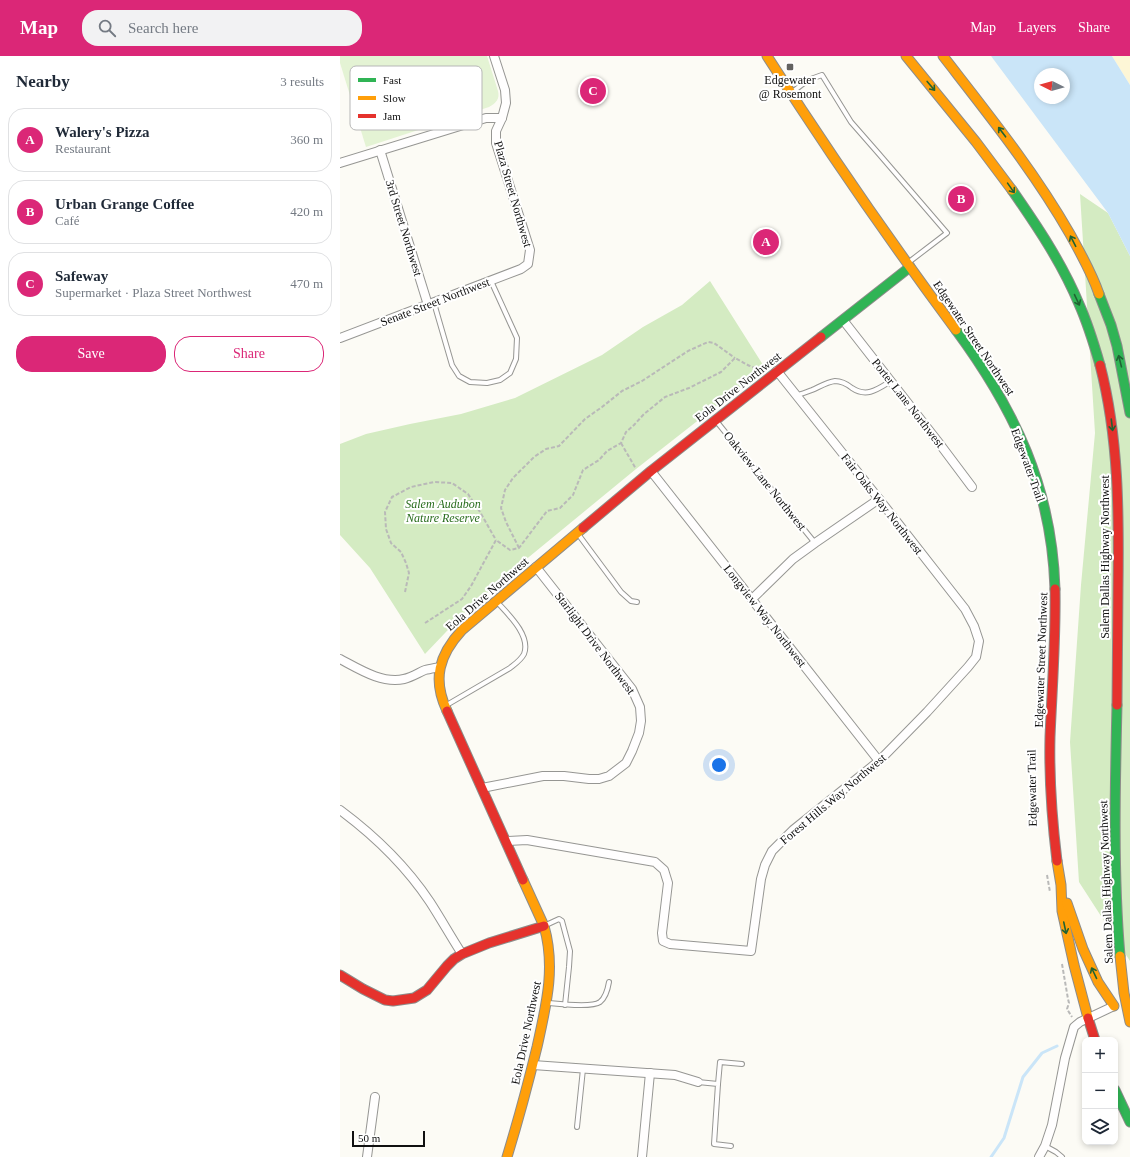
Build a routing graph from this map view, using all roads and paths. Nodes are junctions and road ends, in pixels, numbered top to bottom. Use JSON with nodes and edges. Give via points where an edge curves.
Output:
{"nodes":[{"id":1,"x":494,"y":56,"type":"edge"},
{"id":2,"x":767,"y":56,"type":"edge"},
{"id":3,"x":906,"y":56,"type":"edge"},
{"id":4,"x":943,"y":56,"type":"edge"},
{"id":5,"x":791,"y":93,"type":"junction"},
{"id":6,"x":502,"y":118,"type":"junction"},
{"id":7,"x":482,"y":119,"type":"edge"},
{"id":8,"x":446,"y":130,"type":"edge"},
{"id":9,"x":380,"y":150,"type":"junction"},
{"id":10,"x":340,"y":163,"type":"edge"},
{"id":11,"x":528,"y":264,"type":"joint"},
{"id":12,"x":908,"y":265,"type":"junction"},
{"id":13,"x":491,"y":281,"type":"junction"},
{"id":14,"x":431,"y":304,"type":"junction"},
{"id":15,"x":843,"y":320,"type":"junction"},
{"id":16,"x":340,"y":338,"type":"edge"},
{"id":17,"x":735,"y":358,"type":"junction"},
{"id":18,"x":765,"y":368,"type":"dead end"},
{"id":19,"x":777,"y":371,"type":"junction"},
{"id":20,"x":891,"y":381,"type":"junction"},
{"id":21,"x":797,"y":396,"type":"junction"},
{"id":22,"x":1130,"y":413,"type":"edge"},
{"id":23,"x":715,"y":420,"type":"junction"},
{"id":24,"x":621,"y":443,"type":"junction"},
{"id":25,"x":636,"y":469,"type":"dead end"},
{"id":26,"x":651,"y":471,"type":"junction"},
{"id":27,"x":972,"y":487,"type":"dead end"},
{"id":28,"x":879,"y":499,"type":"junction"},
{"id":29,"x":577,"y":533,"type":"junction"},
{"id":30,"x":496,"y":540,"type":"junction"},
{"id":31,"x":815,"y":543,"type":"junction"},
{"id":32,"x":519,"y":548,"type":"junction"},
{"id":33,"x":536,"y":567,"type":"junction"},
{"id":34,"x":405,"y":592,"type":"dead end"},
{"id":35,"x":752,"y":599,"type":"junction"},
{"id":36,"x":496,"y":601,"type":"junction"},
{"id":37,"x":637,"y":602,"type":"dead end"},
{"id":38,"x":425,"y":623,"type":"dead end"},
{"id":39,"x":979,"y":641,"type":"joint"},
{"id":40,"x":340,"y":659,"type":"edge"},
{"id":41,"x":440,"y":667,"type":"junction"},
{"id":42,"x":445,"y":706,"type":"junction"},
{"id":43,"x":879,"y":761,"type":"junction"},
{"id":44,"x":482,"y":788,"type":"junction"},
{"id":45,"x":340,"y":810,"type":"edge"},
{"id":46,"x":506,"y":842,"type":"junction"},
{"id":47,"x":1047,"y":868,"type":"dead end"},
{"id":48,"x":1061,"y":889,"type":"junction"},
{"id":49,"x":1050,"y":897,"type":"dead end"},
{"id":50,"x":544,"y":926,"type":"junction"},
{"id":51,"x":462,"y":954,"type":"junction"},
{"id":52,"x":1061,"y":960,"type":"dead end"},
{"id":53,"x":340,"y":975,"type":"edge"},
{"id":54,"x":609,"y":982,"type":"dead end"},
{"id":55,"x":546,"y":1002,"type":"junction"},
{"id":56,"x":565,"y":1005,"type":"junction"},
{"id":57,"x":1114,"y":1006,"type":"junction"},
{"id":58,"x":1067,"y":1009,"type":"dead end"},
{"id":59,"x":1088,"y":1018,"type":"junction"},
{"id":60,"x":1130,"y":1022,"type":"edge"},
{"id":61,"x":1130,"y":1026,"type":"edge"},
{"id":62,"x":1094,"y":1037,"type":"edge"},
{"id":63,"x":742,"y":1064,"type":"dead end"},
{"id":64,"x":533,"y":1065,"type":"junction"},
{"id":65,"x":583,"y":1068,"type":"junction"},
{"id":66,"x":650,"y":1073,"type":"junction"},
{"id":67,"x":698,"y":1082,"type":"joint"},
{"id":68,"x":718,"y":1084,"type":"junction"},
{"id":69,"x":1118,"y":1096,"type":"edge"},
{"id":70,"x":375,"y":1097,"type":"dead end"},
{"id":71,"x":1130,"y":1122,"type":"edge"},
{"id":72,"x":577,"y":1128,"type":"dead end"},
{"id":73,"x":731,"y":1146,"type":"dead end"},
{"id":74,"x":1045,"y":1146,"type":"junction"},
{"id":75,"x":366,"y":1157,"type":"edge"},
{"id":76,"x":507,"y":1157,"type":"edge"},
{"id":77,"x":642,"y":1157,"type":"edge"},
{"id":78,"x":1039,"y":1157,"type":"edge"},
{"id":79,"x":1062,"y":1157,"type":"edge"}],
"edges":[{"from":1,"to":6,"type":"street","name":"Plaza Street Northwest","via":[[505,90],[506,103]]},
{"from":2,"to":5,"type":"main road","name":"Edgewater Street Northwest"},
{"from":3,"to":60,"type":"main road","name":"Salem Dallas Highway Northwest","one_way":true,"via":[[989,158],[1030,215],[1080,304],[1102,371],[1110,410],[1118,499],[1120,552],[1115,801],[1116,885],[1122,979]]},
{"from":22,"to":4,"type":"main road","one_way":true,"via":[[1111,325],[1070,235],[1012,146]]},
{"from":5,"to":12,"type":"main road","name":"Edgewater Street Northwest","via":[[857,194]]},
{"from":5,"to":12,"type":"lane","via":[[808,80],[822,75],[850,122],[947,233]]},
{"from":6,"to":7,"type":"street"},
{"from":6,"to":11,"type":"street","name":"Plaza Street Northwest","via":[[496,131],[496,143],[530,250]]},
{"from":8,"to":9,"type":"street"},
{"from":9,"to":10,"type":"street"},
{"from":9,"to":14,"type":"street","name":"3rd Street Northwest"},
{"from":11,"to":13,"type":"street","name":"Senate Street Northwest"},
{"from":12,"to":15,"type":"main road","name":"Eola Drive Northwest"},
{"from":12,"to":48,"type":"main road","name":"Edgewater Street Northwest","via":[[991,381],[1006,407],[1033,468],[1046,513],[1056,588],[1050,770]]},
{"from":13,"to":14,"type":"street","name":"Senate Street Northwest"},
{"from":13,"to":14,"type":"lane","via":[[518,338],[516,359],[510,373],[500,380],[487,383],[470,382],[459,376],[452,365]]},
{"from":14,"to":16,"type":"street","name":"Senate Street Northwest"},
{"from":15,"to":19,"type":"main road","name":"Eola Drive Northwest"},
{"from":15,"to":20,"type":"street","name":"Porter Lane Northwest"},
{"from":17,"to":18,"type":"path","via":[[753,368]]},
{"from":17,"to":24,"type":"path","via":[[721,372],[665,397],[626,432]]},
{"from":17,"to":32,"type":"path","via":[[714,343],[708,342],[688,351],[622,391],[585,419],[559,446],[546,449],[534,457],[513,478],[506,490],[501,508]]},
{"from":19,"to":21,"type":"street","name":"Fair Oaks Way Northwest"},
{"from":19,"to":23,"type":"main road","name":"Eola Drive Northwest"},
{"from":20,"to":21,"type":"lane","via":[[874,392],[864,392],[857,391],[845,382],[835,381]]},
{"from":20,"to":27,"type":"street","name":"Porter Lane Northwest"},
{"from":21,"to":28,"type":"street","name":"Fair Oaks Way Northwest"},
{"from":23,"to":26,"type":"main road","name":"Eola Drive Northwest"},
{"from":23,"to":31,"type":"lane","name":"Oakview Lane Northwest"},
{"from":24,"to":25,"type":"path"},
{"from":24,"to":32,"type":"path","via":[[583,470],[573,495],[560,508],[547,512]]},
{"from":26,"to":29,"type":"main road","name":"Eola Drive Northwest"},
{"from":26,"to":35,"type":"street","name":"Longview Way Northwest"},
{"from":28,"to":31,"type":"street"},
{"from":28,"to":39,"type":"street","name":"Fair Oaks Way Northwest","via":[[965,609]]},
{"from":29,"to":33,"type":"main road","name":"Eola Drive Northwest"},
{"from":29,"to":37,"type":"lane","via":[[621,592],[631,601]]},
{"from":30,"to":32,"type":"path","via":[[510,550]]},
{"from":30,"to":34,"type":"path","via":[[468,494],[452,483],[434,482],[411,487],[392,497],[385,512],[386,529],[391,543],[401,552],[406,563],[409,573]]},
{"from":30,"to":38,"type":"path","via":[[472,586],[462,599]]},
{"from":31,"to":35,"type":"street","via":[[793,559]]},
{"from":33,"to":36,"type":"main road","name":"Eola Drive Northwest"},
{"from":33,"to":44,"type":"street","name":"Starlight Drive Northwest","via":[[632,688],[640,707],[639,733],[626,763],[609,776],[599,779],[543,776]]},
{"from":35,"to":43,"type":"street","name":"Longview Way Northwest"},
{"from":36,"to":41,"type":"main road","name":"Eola Drive Northwest","via":[[454,637],[445,651]]},
{"from":36,"to":42,"type":"lane","via":[[524,637],[523,655],[510,668]]},
{"from":39,"to":43,"type":"street","name":"Forest Hills Way Northwest","via":[[976,657],[968,667]]},
{"from":40,"to":41,"type":"street","via":[[375,676],[388,679],[403,679]]},
{"from":41,"to":42,"type":"main road","name":"Eola Drive Northwest","via":[[440,688]]},
{"from":42,"to":44,"type":"main road","name":"Eola Drive Northwest"},
{"from":43,"to":46,"type":"street","name":"Forest Hills Way Northwest","via":[[793,830],[772,851],[761,879],[751,952],[670,944],[663,941],[668,883],[664,870],[655,862],[527,840]]},
{"from":44,"to":46,"type":"main road","name":"Eola Drive Northwest"},
{"from":45,"to":51,"type":"street","via":[[384,846],[408,872],[430,901]]},
{"from":46,"to":50,"type":"main road","name":"Eola Drive Northwest"},
{"from":47,"to":49,"type":"path"},
{"from":57,"to":48,"type":"main road","name":"Edgewater Street Northwest","one_way":true,"via":[[1098,982],[1083,949]]},
{"from":48,"to":59,"type":"main road","name":"Edgewater Street Northwest","one_way":true,"via":[[1061,907]]},
{"from":50,"to":51,"type":"main road"},
{"from":50,"to":55,"type":"main road","name":"Eola Drive Northwest","via":[[550,954]]},
{"from":50,"to":56,"type":"lane","via":[[559,919],[566,933],[570,951]]},
{"from":51,"to":53,"type":"main road","via":[[447,966],[427,990],[406,1000],[385,1000]]},
{"from":52,"to":58,"type":"path","via":[[1069,1003]]},
{"from":54,"to":56,"type":"lane","via":[[601,1001],[596,1004]]},
{"from":55,"to":56,"type":"lane"},
{"from":55,"to":64,"type":"main road","name":"Eola Drive Northwest"},
{"from":57,"to":59,"type":"street"},
{"from":57,"to":61,"type":"main road","name":"Edgewater Street Northwest"},
{"from":59,"to":62,"type":"main road","name":"Edgewater Street Northwest"},
{"from":59,"to":74,"type":"street","via":[[1077,1023],[1072,1031],[1052,1125]]},
{"from":63,"to":68,"type":"lane","via":[[720,1062]]},
{"from":64,"to":65,"type":"street"},
{"from":64,"to":76,"type":"main road","name":"Eola Drive Northwest"},
{"from":65,"to":66,"type":"street"},
{"from":65,"to":72,"type":"lane"},
{"from":66,"to":67,"type":"street","via":[[675,1075]]},
{"from":66,"to":77,"type":"street"},
{"from":67,"to":68,"type":"lane"},
{"from":68,"to":73,"type":"lane","via":[[714,1144]]},
{"from":69,"to":71,"type":"main road"},
{"from":70,"to":75,"type":"street"},
{"from":74,"to":78,"type":"street"},
{"from":74,"to":79,"type":"lane"}]}
